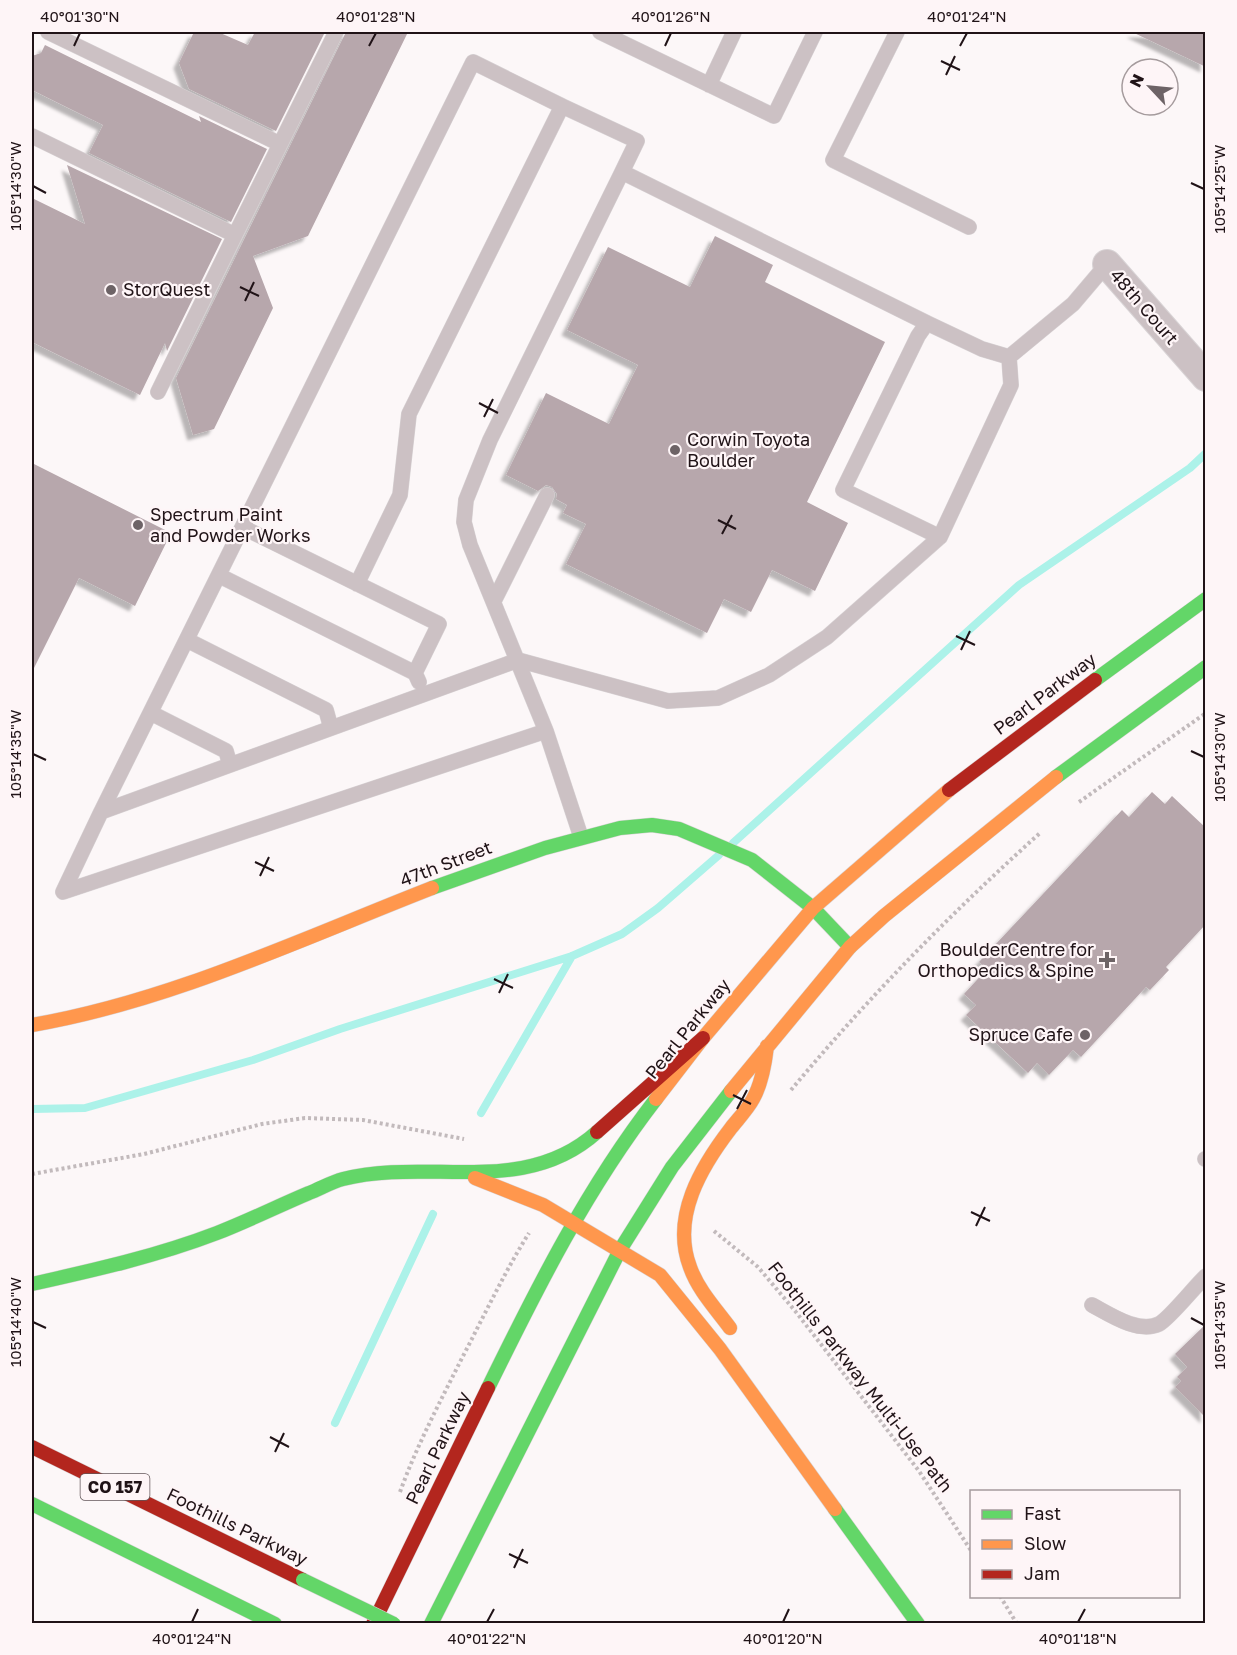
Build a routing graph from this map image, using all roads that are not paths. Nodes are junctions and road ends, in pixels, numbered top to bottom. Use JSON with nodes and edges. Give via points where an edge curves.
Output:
{"nodes":[{"id":1,"x":48,"y":32,"type":"edge"},
{"id":2,"x":336,"y":32,"type":"edge"},
{"id":3,"x":600,"y":32,"type":"edge"},
{"id":4,"x":734,"y":32,"type":"edge"},
{"id":5,"x":815,"y":32,"type":"edge"},
{"id":6,"x":897,"y":32,"type":"edge"},
{"id":7,"x":626,"y":37,"type":"edge"},
{"id":8,"x":709,"y":85,"type":"junction"},
{"id":9,"x":562,"y":106,"type":"junction"},
{"id":10,"x":32,"y":136,"type":"edge"},
{"id":11,"x":280,"y":144,"type":"junction"},
{"id":12,"x":622,"y":172,"type":"junction"},
{"id":13,"x":969,"y":227,"type":"dead end"},
{"id":14,"x":235,"y":235,"type":"junction"},
{"id":15,"x":1107,"y":264,"type":"joint"},
{"id":16,"x":927,"y":323,"type":"junction"},
{"id":17,"x":1009,"y":357,"type":"junction"},
{"id":18,"x":1206,"y":377,"type":"edge"},
{"id":19,"x":158,"y":392,"type":"dead end"},
{"id":20,"x":547,"y":495,"type":"dead end"},
{"id":21,"x":244,"y":528,"type":"junction"},
{"id":22,"x":940,"y":537,"type":"junction"},
{"id":23,"x":220,"y":576,"type":"junction"},
{"id":24,"x":357,"y":584,"type":"junction"},
{"id":25,"x":1206,"y":598,"type":"edge"},
{"id":26,"x":494,"y":601,"type":"junction"},
{"id":27,"x":187,"y":640,"type":"junction"},
{"id":28,"x":518,"y":660,"type":"junction"},
{"id":29,"x":1206,"y":667,"type":"edge"},
{"id":30,"x":416,"y":673,"type":"junction"},
{"id":31,"x":424,"y":694,"type":"junction"},
{"id":32,"x":151,"y":713,"type":"junction"},
{"id":33,"x":331,"y":728,"type":"junction"},
{"id":34,"x":546,"y":731,"type":"junction"},
{"id":35,"x":230,"y":765,"type":"junction"},
{"id":36,"x":101,"y":812,"type":"junction"},
{"id":37,"x":580,"y":837,"type":"junction"},
{"id":38,"x":813,"y":908,"type":"junction"},
{"id":39,"x":850,"y":947,"type":"junction"},
{"id":40,"x":32,"y":1025,"type":"edge"},
{"id":41,"x":703,"y":1038,"type":"junction"},
{"id":42,"x":767,"y":1046,"type":"junction"},
{"id":43,"x":464,"y":1174,"type":"junction"},
{"id":44,"x":573,"y":1222,"type":"junction"},
{"id":45,"x":620,"y":1250,"type":"junction"},
{"id":46,"x":1206,"y":1276,"type":"edge"},
{"id":47,"x":32,"y":1284,"type":"edge"},
{"id":48,"x":1092,"y":1305,"type":"dead end"},
{"id":49,"x":736,"y":1336,"type":"dead end"},
{"id":50,"x":32,"y":1447,"type":"edge"},
{"id":51,"x":833,"y":1483,"type":"dead end"},
{"id":52,"x":32,"y":1504,"type":"edge"},
{"id":53,"x":847,"y":1524,"type":"junction"},
{"id":54,"x":275,"y":1623,"type":"edge"},
{"id":55,"x":373,"y":1623,"type":"edge"},
{"id":56,"x":394,"y":1623,"type":"edge"},
{"id":57,"x":431,"y":1623,"type":"edge"},
{"id":58,"x":918,"y":1623,"type":"edge"}],
"edges":[{"from":1,"to":11,"type":"lane"},
{"from":2,"to":11,"type":"lane"},
{"from":3,"to":7,"type":"lane"},
{"from":4,"to":8,"type":"lane"},
{"from":5,"to":8,"type":"lane","via":[[774,116]]},
{"from":6,"to":13,"type":"lane","via":[[833,160]]},
{"from":7,"to":8,"type":"lane"},
{"from":9,"to":12,"type":"lane","via":[[637,141]]},
{"from":9,"to":21,"type":"lane","via":[[473,62]]},
{"from":9,"to":24,"type":"lane","via":[[409,414],[400,495]]},
{"from":10,"to":14,"type":"lane"},
{"from":11,"to":14,"type":"lane"},
{"from":12,"to":16,"type":"lane"},
{"from":12,"to":26,"type":"lane","via":[[490,440],[466,500],[464,522],[470,545]]},
{"from":14,"to":19,"type":"lane"},
{"from":15,"to":17,"type":"lane","via":[[1073,304]]},
{"from":15,"to":18,"type":"street","name":"48th Court"},
{"from":16,"to":17,"type":"lane"},
{"from":16,"to":22,"type":"lane","via":[[843,490]]},
{"from":17,"to":22,"type":"lane","via":[[1011,385]]},
{"from":20,"to":26,"type":"lane"},
{"from":21,"to":23,"type":"lane"},
{"from":21,"to":24,"type":"lane"},
{"from":22,"to":28,"type":"lane","via":[[827,637],[769,675],[718,698],[668,701]]},
{"from":23,"to":27,"type":"lane"},
{"from":23,"to":30,"type":"lane"},
{"from":24,"to":30,"type":"lane","via":[[439,624]]},
{"from":25,"to":38,"type":"main road","name":"Pearl Parkway","via":[[996,753]]},
{"from":26,"to":28,"type":"lane"},
{"from":27,"to":32,"type":"lane"},
{"from":27,"to":33,"type":"lane","via":[[326,710]]},
{"from":28,"to":31,"type":"lane"},
{"from":28,"to":34,"type":"lane"},
{"from":29,"to":39,"type":"main road","via":[[1008,814]]},
{"from":30,"to":31,"type":"lane"},
{"from":31,"to":33,"type":"lane"},
{"from":32,"to":35,"type":"lane","via":[[226,751]]},
{"from":32,"to":36,"type":"lane"},
{"from":33,"to":35,"type":"lane"},
{"from":34,"to":36,"type":"lane","via":[[63,892]]},
{"from":34,"to":37,"type":"lane"},
{"from":35,"to":36,"type":"lane"},
{"from":37,"to":38,"type":"main road","name":"47th Street","via":[[652,825],[679,829],[752,860]]},
{"from":37,"to":40,"type":"main road","name":"47th Street","via":[[485,868],[166,992],[89,1015]]},
{"from":38,"to":39,"type":"main road","name":"47th Street"},
{"from":38,"to":41,"type":"main road","name":"Pearl Parkway"},
{"from":39,"to":42,"type":"main road"},
{"from":41,"to":43,"type":"main road","via":[[575,1148],[524,1169]]},
{"from":41,"to":44,"type":"main road","name":"Pearl Parkway","via":[[628,1135]]},
{"from":42,"to":45,"type":"main road","via":[[672,1167]]},
{"from":42,"to":49,"type":"main road","via":[[764,1072],[752,1100],[712,1154],[686,1208],[687,1258]]},
{"from":43,"to":44,"type":"main road","via":[[526,1196]]},
{"from":43,"to":47,"type":"main road","via":[[400,1171],[342,1179],[168,1250]]},
{"from":44,"to":45,"type":"main road"},
{"from":44,"to":55,"type":"main road","name":"Pearl Parkway"},
{"from":45,"to":53,"type":"main road","via":[[660,1275],[690,1310]]},
{"from":45,"to":57,"type":"main road"},
{"from":46,"to":48,"type":"lane","via":[[1159,1324],[1126,1323]]},
{"from":50,"to":56,"type":"main road","name":"Foothills Parkway","number":"CO 157","bridge":true},
{"from":51,"to":53,"type":"main road"},
{"from":52,"to":54,"type":"main road","number":"CO 157"},
{"from":53,"to":58,"type":"main road"}]}
